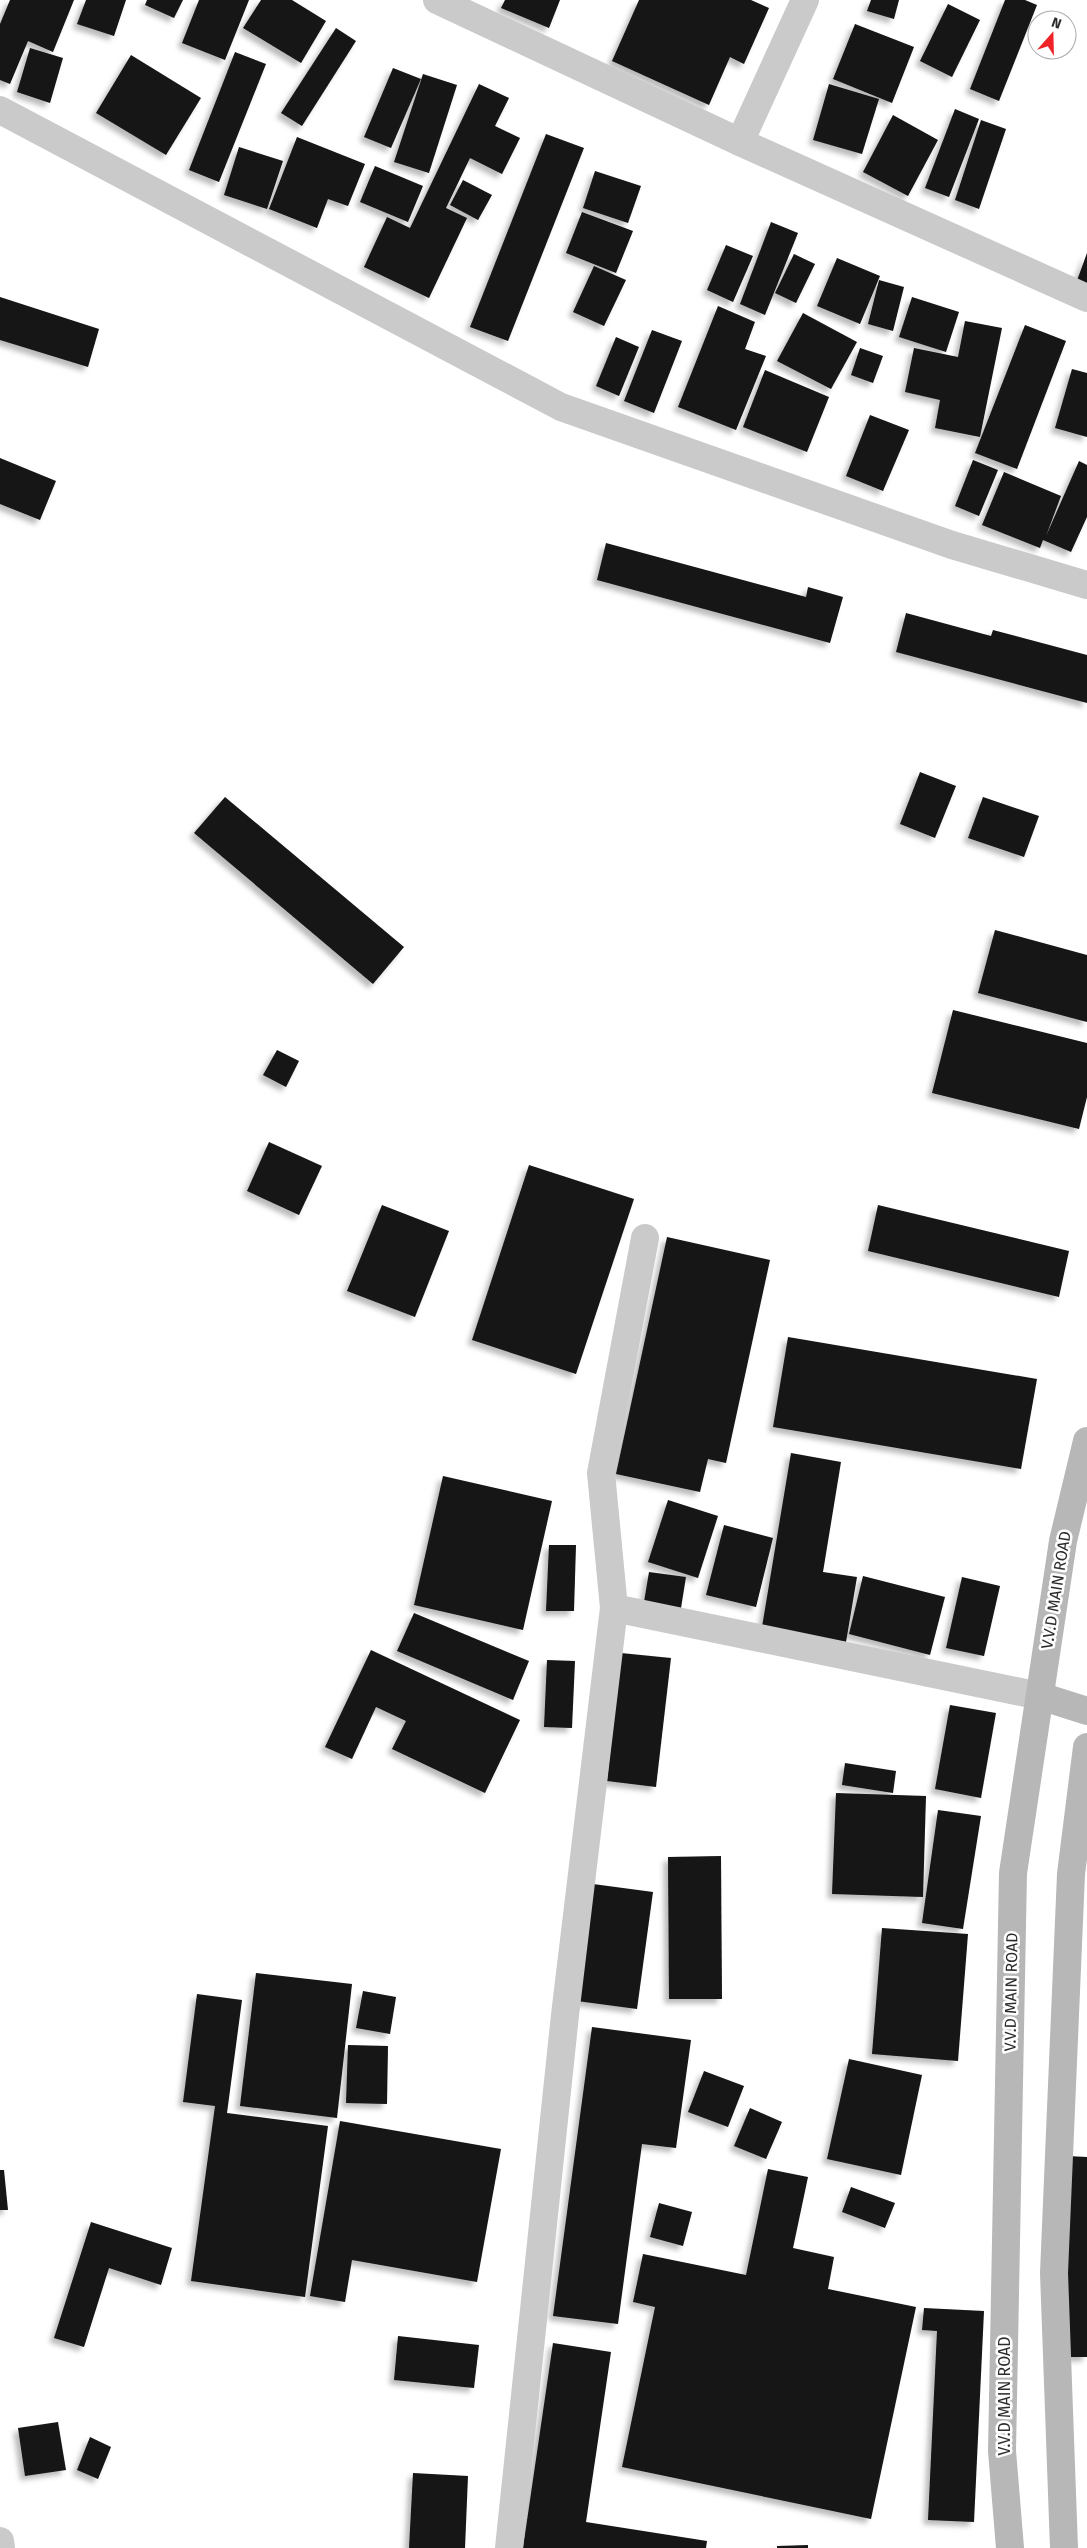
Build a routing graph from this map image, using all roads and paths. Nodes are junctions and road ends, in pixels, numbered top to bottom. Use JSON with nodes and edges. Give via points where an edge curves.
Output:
{"nodes":[{"id":1,"x":437,"y":0,"type":"edge"},
{"id":2,"x":805,"y":0,"type":"edge"},
{"id":3,"x":0,"y":110,"type":"edge"},
{"id":4,"x":740,"y":142,"type":"junction"},
{"id":5,"x":1087,"y":298,"type":"edge"},
{"id":6,"x":1087,"y":586,"type":"edge"},
{"id":7,"x":645,"y":1238,"type":"dead end"},
{"id":8,"x":1087,"y":1441,"type":"edge"},
{"id":9,"x":614,"y":1608,"type":"junction"},
{"id":10,"x":1040,"y":1696,"type":"junction"},
{"id":11,"x":1087,"y":1711,"type":"edge"},
{"id":12,"x":1087,"y":1747,"type":"edge"},
{"id":13,"x":0,"y":2540,"type":"edge"},
{"id":14,"x":1,"y":2548,"type":"edge"},
{"id":15,"x":509,"y":2548,"type":"edge"},
{"id":16,"x":1010,"y":2548,"type":"edge"},
{"id":17,"x":1064,"y":2548,"type":"edge"}],
"edges":[{"from":1,"to":4,"type":"street"},
{"from":2,"to":4,"type":"street"},
{"from":3,"to":6,"type":"street","via":[[561,407],[952,545]]},
{"from":4,"to":5,"type":"street"},
{"from":7,"to":9,"type":"street","via":[[600,1473]]},
{"from":8,"to":10,"type":"main road","name":"V.V.D MAIN ROAD","via":[[1063,1541]]},
{"from":9,"to":10,"type":"street"},
{"from":9,"to":15,"type":"street","via":[[565,2014]]},
{"from":10,"to":11,"type":"main road"},
{"from":10,"to":16,"type":"main road","name":"V.V.D MAIN ROAD","via":[[1013,1874],[1002,2451]]},
{"from":12,"to":17,"type":"main road","via":[[1071,1874],[1054,2273]]},
{"from":13,"to":14,"type":"street"}]}
